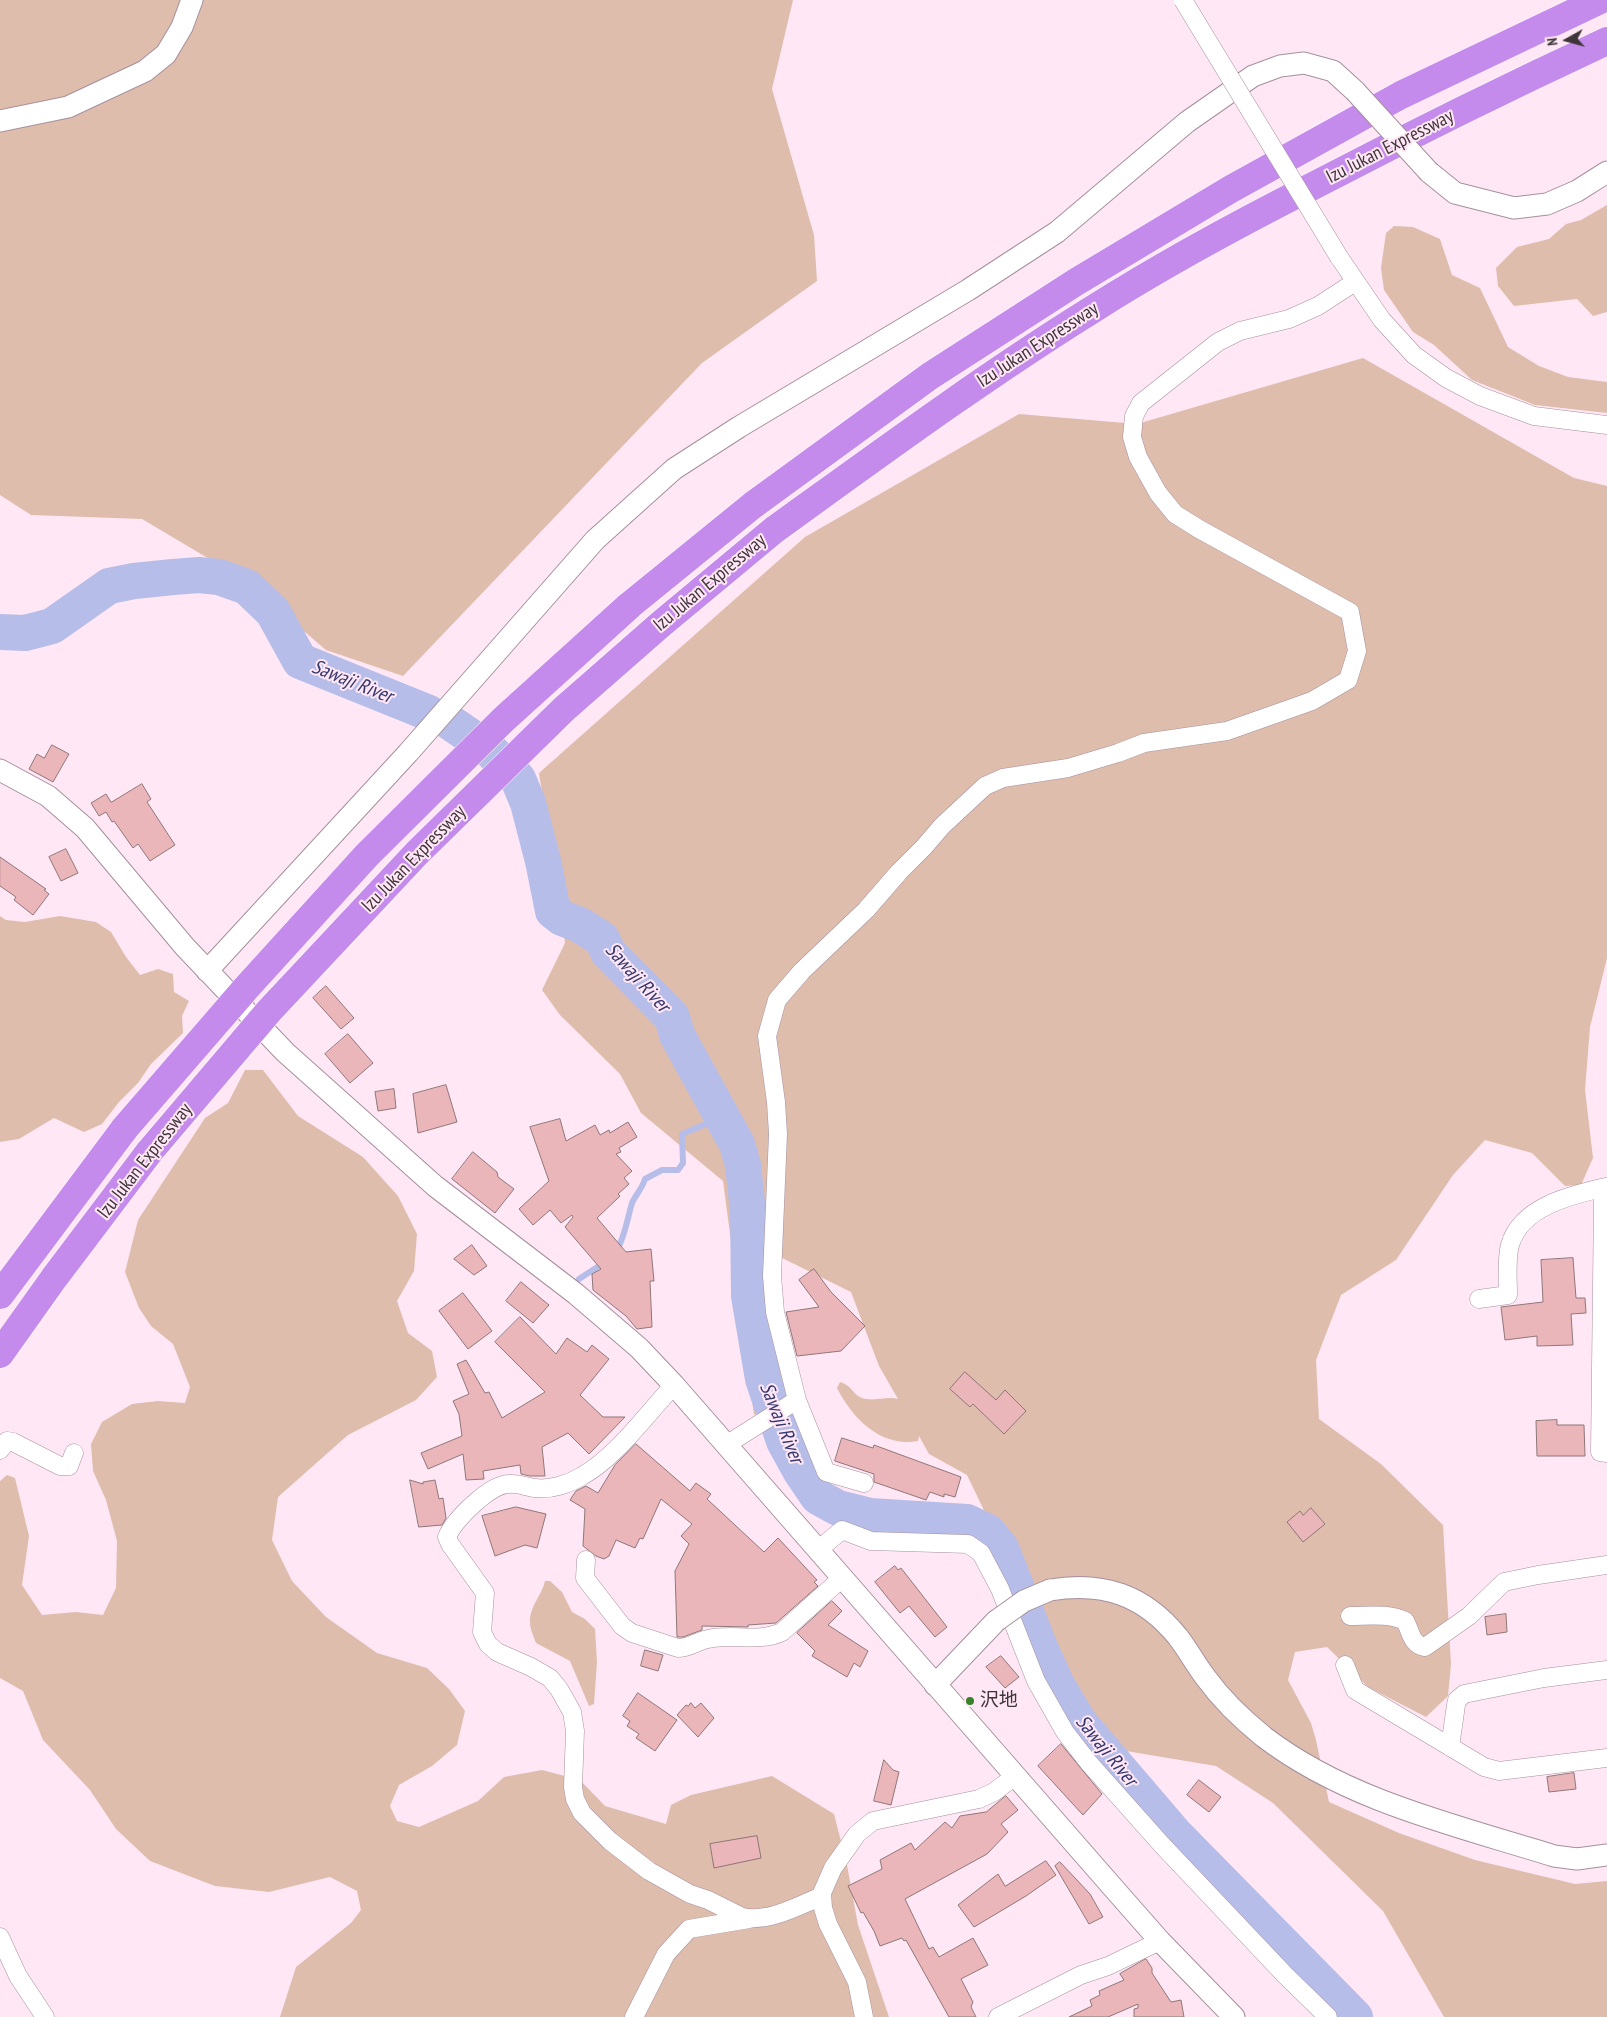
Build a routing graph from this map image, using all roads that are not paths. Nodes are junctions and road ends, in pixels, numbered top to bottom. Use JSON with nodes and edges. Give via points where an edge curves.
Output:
{"nodes":[{"id":1,"x":192,"y":0,"type":"edge"},
{"id":2,"x":1183,"y":0,"type":"edge"},
{"id":3,"x":1568,"y":0,"type":"edge"},
{"id":4,"x":1600,"y":0,"type":"edge"},
{"id":5,"x":1607,"y":41,"type":"edge"},
{"id":6,"x":1607,"y":49,"type":"edge"},
{"id":7,"x":1528,"y":78,"type":"junction"},
{"id":8,"x":1401,"y":95,"type":"junction"},
{"id":9,"x":0,"y":121,"type":"edge"},
{"id":10,"x":1607,"y":172,"type":"edge"},
{"id":11,"x":1355,"y":282,"type":"junction"},
{"id":12,"x":1607,"y":425,"type":"edge"},
{"id":13,"x":0,"y":770,"type":"edge"},
{"id":14,"x":207,"y":971,"type":"junction"},
{"id":15,"x":1607,"y":1187,"type":"edge"},
{"id":16,"x":0,"y":1295,"type":"edge"},
{"id":17,"x":1479,"y":1299,"type":"dead end"},
{"id":18,"x":0,"y":1354,"type":"edge"},
{"id":19,"x":674,"y":1385,"type":"junction"},
{"id":20,"x":796,"y":1400,"type":"junction"},
{"id":21,"x":726,"y":1445,"type":"junction"},
{"id":22,"x":0,"y":1450,"type":"edge"},
{"id":23,"x":1607,"y":1452,"type":"edge"},
{"id":24,"x":74,"y":1453,"type":"dead end"},
{"id":25,"x":864,"y":1483,"type":"dead end"},
{"id":26,"x":818,"y":1550,"type":"junction"},
{"id":27,"x":586,"y":1560,"type":"dead end"},
{"id":28,"x":1607,"y":1565,"type":"edge"},
{"id":29,"x":842,"y":1578,"type":"junction"},
{"id":30,"x":1350,"y":1616,"type":"dead end"},
{"id":31,"x":1345,"y":1665,"type":"dead end"},
{"id":32,"x":1607,"y":1670,"type":"edge"},
{"id":33,"x":935,"y":1685,"type":"junction"},
{"id":34,"x":1450,"y":1747,"type":"junction"},
{"id":35,"x":1607,"y":1758,"type":"edge"},
{"id":36,"x":1014,"y":1776,"type":"junction"},
{"id":37,"x":1607,"y":1855,"type":"edge"},
{"id":38,"x":822,"y":1896,"type":"junction"},
{"id":39,"x":750,"y":1919,"type":"junction"},
{"id":40,"x":0,"y":1937,"type":"edge"},
{"id":41,"x":1160,"y":1940,"type":"junction"},
{"id":42,"x":45,"y":2017,"type":"edge"},
{"id":43,"x":634,"y":2017,"type":"edge"},
{"id":44,"x":864,"y":2017,"type":"edge"},
{"id":45,"x":998,"y":2017,"type":"edge"},
{"id":46,"x":1234,"y":2017,"type":"edge"},
{"id":47,"x":1328,"y":2017,"type":"edge"}],
"edges":[{"from":1,"to":9,"type":"street","via":[[182,27],[166,54],[145,71],[68,107]]},
{"from":2,"to":11,"type":"street","bridge":true},
{"from":3,"to":8,"type":"highway"},
{"from":4,"to":8,"type":"highway","name":"Izu Jukan Expressway"},
{"from":5,"to":7,"type":"highway","name":"Izu Jukan Expressway"},
{"from":6,"to":7,"type":"highway"},
{"from":7,"to":18,"type":"highway","name":"Izu Jukan Expressway","bridge":true,"via":[[1235,226],[1090,310],[958,397],[774,530],[661,624],[564,709],[418,853],[269,1011],[150,1151]]},
{"from":8,"to":16,"type":"highway","name":"Izu Jukan Expressway","bridge":true,"via":[[1231,189],[1076,282],[930,376],[753,506],[630,605],[504,719],[367,855],[125,1128]]},
{"from":10,"to":14,"type":"street","bridge":true,"via":[[1548,204],[1514,208],[1455,193],[1429,172],[1333,71],[1304,63],[1280,66],[1253,76],[1187,122],[1057,232],[674,469],[595,540],[408,753]]},
{"from":11,"to":12,"type":"street","via":[[1382,320],[1414,355],[1446,378],[1480,396],[1534,416]]},
{"from":11,"to":20,"type":"street","via":[[1289,320],[1240,331],[1218,342],[1141,403],[1134,416],[1132,437],[1138,457],[1175,514],[1350,612],[1357,651],[1348,680],[1312,701],[1227,731],[1144,743],[1068,768],[1003,778],[985,786],[942,826],[866,910],[802,971],[777,1000],[766,1036],[778,1134],[772,1276],[775,1312]]},
{"from":13,"to":14,"type":"street","via":[[48,796],[85,828]]},
{"from":14,"to":19,"type":"street","via":[[285,1052],[435,1186],[576,1294],[639,1348]]},
{"from":15,"to":17,"type":"street","via":[[1537,1210],[1510,1244],[1508,1295]]},
{"from":15,"to":23,"type":"street","via":[[1603,1200],[1600,1452]]},
{"from":19,"to":21,"type":"street"},
{"from":19,"to":39,"type":"street","via":[[594,1469],[580,1478],[551,1488],[507,1484],[494,1488],[470,1508],[447,1537],[485,1593],[482,1632],[488,1644],[497,1652],[550,1678],[572,1712],[575,1731],[573,1787],[582,1813],[610,1841],[649,1871],[690,1894]]},
{"from":20,"to":21,"type":"street"},
{"from":20,"to":25,"type":"street","via":[[826,1472]]},
{"from":21,"to":26,"type":"street"},
{"from":22,"to":24,"type":"street","via":[[7,1441],[13,1442],[60,1466],[69,1466]]},
{"from":26,"to":29,"type":"street"},
{"from":26,"to":47,"type":"street","via":[[842,1530],[871,1541],[968,1544],[981,1553],[1000,1589],[1036,1681],[1065,1732],[1162,1845]]},
{"from":27,"to":29,"type":"street","via":[[584,1578],[622,1626],[678,1648],[719,1637],[771,1637],[782,1632]]},
{"from":28,"to":30,"type":"street","via":[[1504,1582],[1469,1616],[1425,1647],[1414,1641],[1405,1621],[1398,1618]]},
{"from":29,"to":33,"type":"street"},
{"from":31,"to":34,"type":"street","via":[[1355,1690]]},
{"from":32,"to":34,"type":"street","via":[[1544,1678],[1464,1694],[1457,1700]]},
{"from":33,"to":36,"type":"street"},
{"from":33,"to":37,"type":"street","bridge":true,"via":[[996,1620],[1024,1602],[1050,1590],[1088,1586],[1112,1591],[1136,1600],[1158,1616],[1235,1712],[1305,1765],[1377,1800],[1554,1856],[1576,1859]]},
{"from":34,"to":35,"type":"street","via":[[1484,1767],[1499,1771]]},
{"from":36,"to":38,"type":"street","via":[[994,1792],[978,1799],[873,1820],[857,1834],[833,1868]]},
{"from":36,"to":41,"type":"street"},
{"from":38,"to":39,"type":"street","via":[[765,1917]]},
{"from":38,"to":44,"type":"street","via":[[828,1924],[857,1982]]},
{"from":39,"to":43,"type":"street","via":[[689,1929],[666,1954]]},
{"from":40,"to":42,"type":"street","via":[[18,1976]]},
{"from":41,"to":45,"type":"street"},
{"from":41,"to":46,"type":"street"}]}
